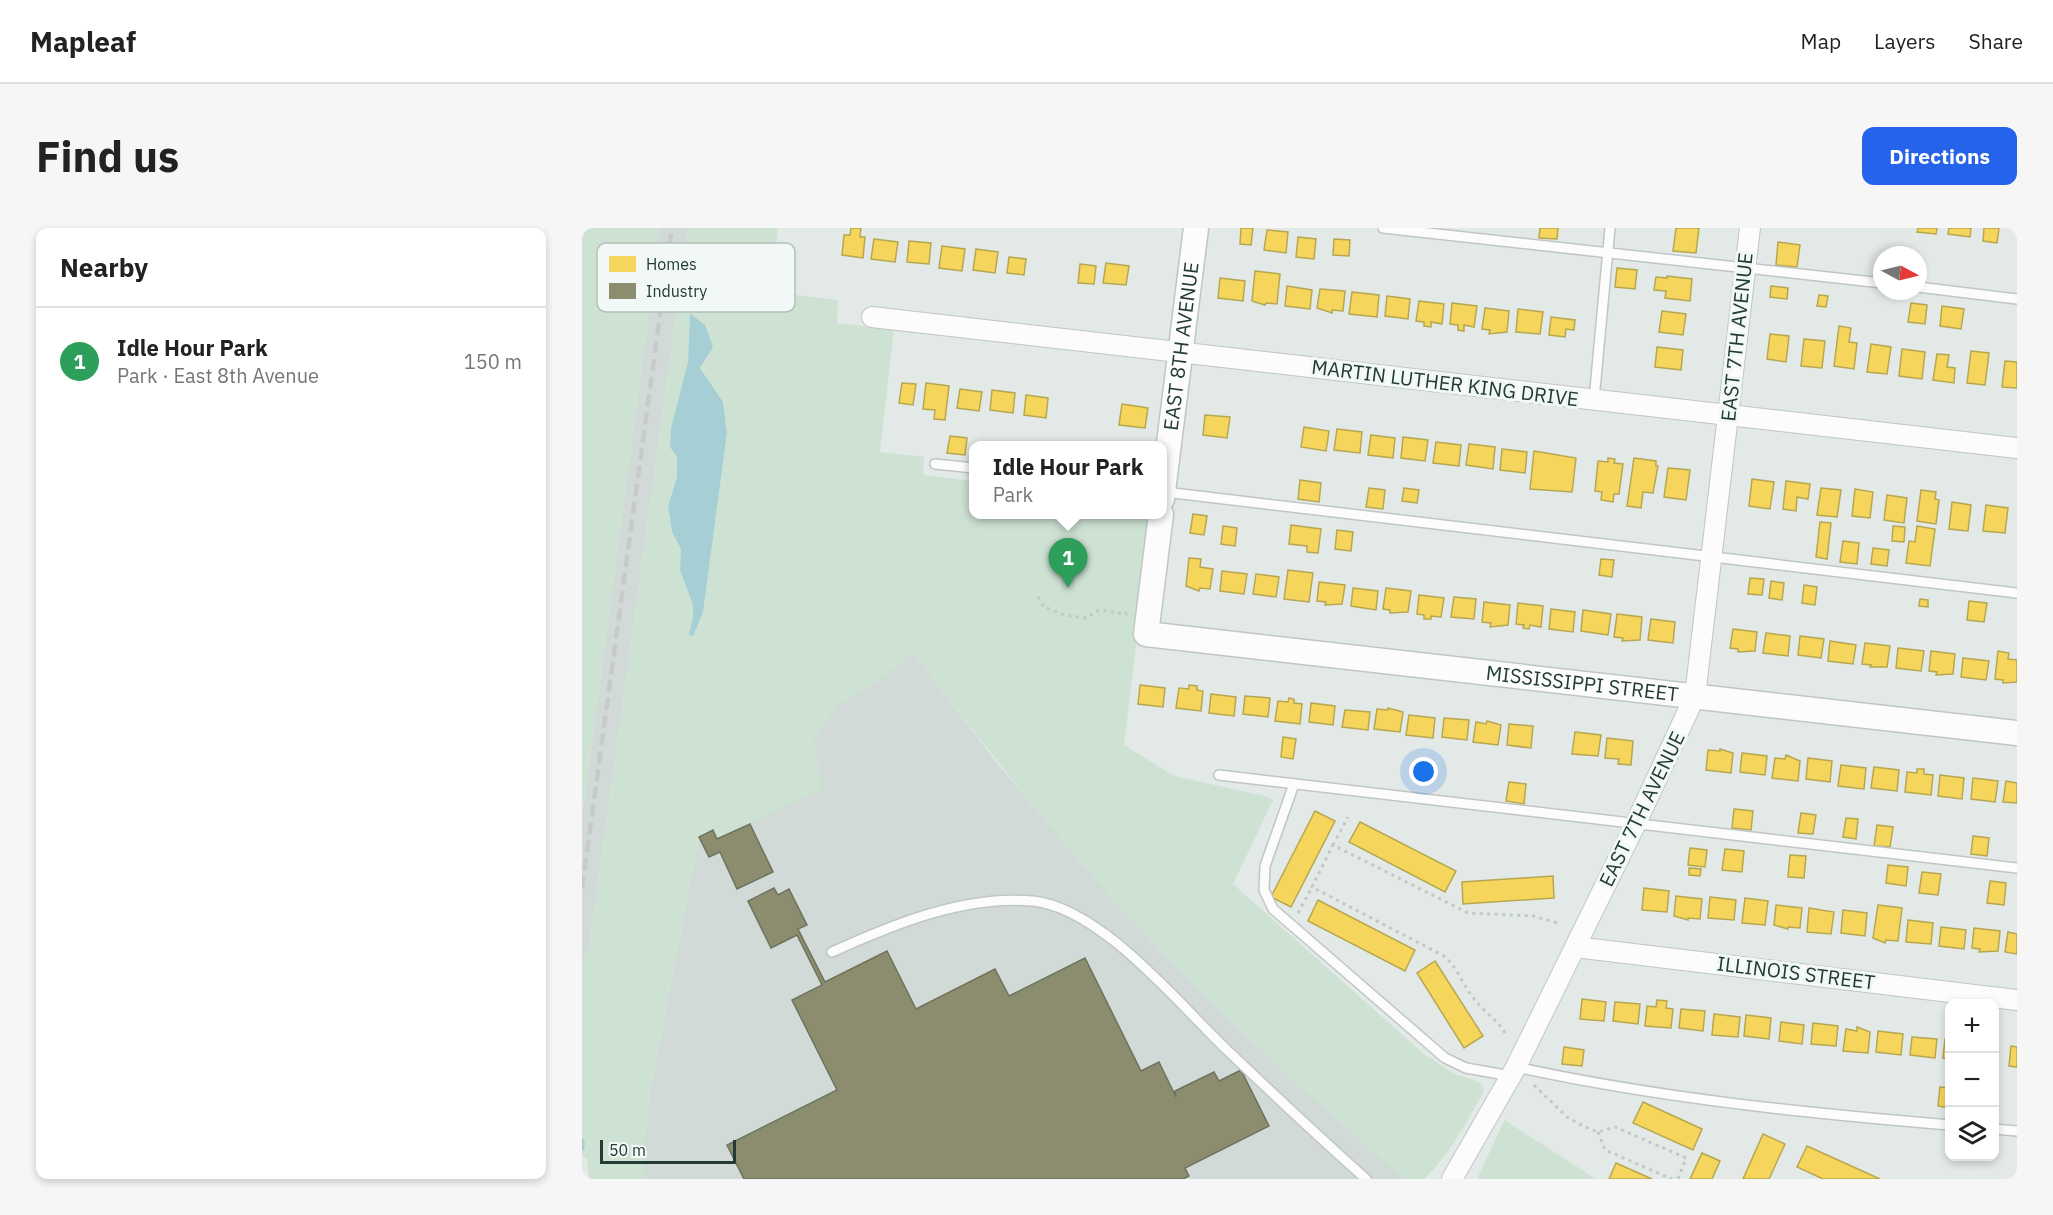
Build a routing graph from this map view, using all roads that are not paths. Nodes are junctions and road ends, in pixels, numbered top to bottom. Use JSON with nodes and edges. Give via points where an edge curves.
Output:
{"nodes":[{"id":1,"x":1196,"y":228,"type":"edge"},
{"id":2,"x":1383,"y":228,"type":"edge"},
{"id":3,"x":1610,"y":228,"type":"edge"},
{"id":4,"x":1750,"y":228,"type":"edge"},
{"id":5,"x":1607,"y":254,"type":"junction"},
{"id":6,"x":1745,"y":268,"type":"junction"},
{"id":7,"x":1873,"y":282,"type":"edge"},
{"id":8,"x":1927,"y":289,"type":"edge"},
{"id":9,"x":2017,"y":299,"type":"edge"},
{"id":10,"x":872,"y":317,"type":"dead end"},
{"id":11,"x":1180,"y":352,"type":"junction"},
{"id":12,"x":1594,"y":400,"type":"junction"},
{"id":13,"x":1729,"y":413,"type":"junction"},
{"id":14,"x":2017,"y":447,"type":"edge"},
{"id":15,"x":1167,"y":458,"type":"edge"},
{"id":16,"x":935,"y":464,"type":"dead end"},
{"id":17,"x":969,"y":467,"type":"edge"},
{"id":18,"x":1167,"y":498,"type":"edge"},
{"id":19,"x":1160,"y":519,"type":"edge"},
{"id":20,"x":1712,"y":558,"type":"junction"},
{"id":21,"x":2017,"y":592,"type":"edge"},
{"id":22,"x":1146,"y":634,"type":"joint"},
{"id":23,"x":1695,"y":696,"type":"junction"},
{"id":24,"x":2017,"y":733,"type":"edge"},
{"id":25,"x":1220,"y":775,"type":"dead end"},
{"id":26,"x":1294,"y":784,"type":"junction"},
{"id":27,"x":1636,"y":823,"type":"junction"},
{"id":28,"x":2017,"y":868,"type":"edge"},
{"id":29,"x":1575,"y":947,"type":"junction"},
{"id":30,"x":832,"y":952,"type":"dead end"},
{"id":31,"x":2017,"y":1000,"type":"edge"},
{"id":32,"x":1513,"y":1072,"type":"junction"},
{"id":33,"x":1945,"y":1125,"type":"edge"},
{"id":34,"x":1999,"y":1129,"type":"edge"},
{"id":35,"x":2017,"y":1131,"type":"edge"},
{"id":36,"x":1366,"y":1179,"type":"edge"},
{"id":37,"x":1452,"y":1179,"type":"edge"}],
"edges":[{"from":1,"to":11,"type":"street","name":"EAST 8TH AVENUE"},
{"from":2,"to":5,"type":"lane"},
{"from":3,"to":5,"type":"lane"},
{"from":4,"to":6,"type":"street","name":"EAST 7TH AVENUE"},
{"from":5,"to":6,"type":"lane"},
{"from":5,"to":12,"type":"lane"},
{"from":6,"to":7,"type":"lane"},
{"from":6,"to":13,"type":"street","name":"EAST 7TH AVENUE"},
{"from":8,"to":9,"type":"lane"},
{"from":10,"to":11,"type":"street","name":"MARTIN LUTHER KING DRIVE"},
{"from":11,"to":12,"type":"street","name":"MARTIN LUTHER KING DRIVE"},
{"from":11,"to":15,"type":"street","name":"EAST 8TH AVENUE"},
{"from":12,"to":13,"type":"street","name":"MARTIN LUTHER KING DRIVE"},
{"from":13,"to":14,"type":"street","name":"MARTIN LUTHER KING DRIVE"},
{"from":13,"to":20,"type":"street","name":"EAST 7TH AVENUE"},
{"from":16,"to":17,"type":"lane"},
{"from":18,"to":20,"type":"lane","via":[[1183,496]]},
{"from":19,"to":22,"type":"street","name":"EAST 8TH AVENUE"},
{"from":20,"to":21,"type":"lane"},
{"from":20,"to":23,"type":"street","name":"EAST 7TH AVENUE"},
{"from":22,"to":23,"type":"street","name":"MISSISSIPPI STREET"},
{"from":23,"to":24,"type":"street","name":"MISSISSIPPI STREET"},
{"from":23,"to":27,"type":"street","name":"EAST 7TH AVENUE"},
{"from":25,"to":26,"type":"lane"},
{"from":26,"to":27,"type":"lane"},
{"from":26,"to":32,"type":"lane","via":[[1265,866],[1264,890],[1273,909],[1445,1058],[1466,1068]]},
{"from":27,"to":28,"type":"lane"},
{"from":27,"to":29,"type":"street","name":"EAST 7TH AVENUE"},
{"from":29,"to":31,"type":"street","name":"ILLINOIS STREET"},
{"from":29,"to":32,"type":"street","name":"EAST 7TH AVENUE"},
{"from":30,"to":36,"type":"lane","via":[[912,920],[981,902],[1035,901],[1074,913],[1128,954]]},
{"from":32,"to":33,"type":"lane","via":[[1829,1115]]},
{"from":32,"to":37,"type":"street","name":"EAST 7TH AVENUE"},
{"from":34,"to":35,"type":"lane"}]}
